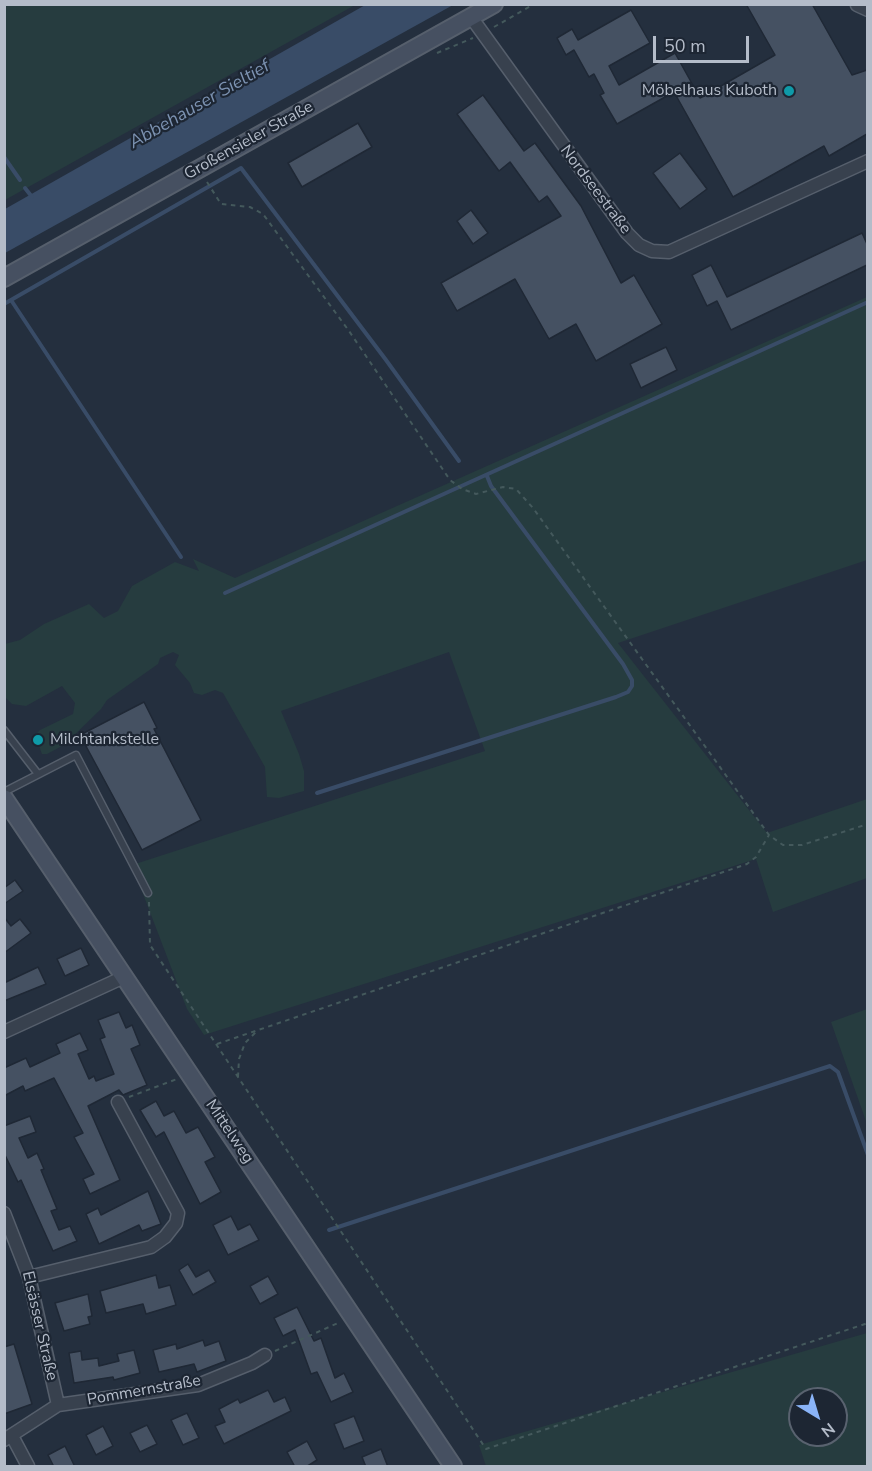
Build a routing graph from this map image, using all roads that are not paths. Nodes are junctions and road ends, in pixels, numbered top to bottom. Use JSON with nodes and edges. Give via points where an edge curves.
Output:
{"nodes":[{"id":1,"x":494,"y":4,"type":"edge"},
{"id":2,"x":857,"y":5,"type":"edge"},
{"id":3,"x":867,"y":10,"type":"edge"},
{"id":4,"x":471,"y":17,"type":"junction"},
{"id":5,"x":867,"y":161,"type":"edge"},
{"id":6,"x":4,"y":278,"type":"edge"},
{"id":7,"x":4,"y":730,"type":"edge"},
{"id":8,"x":38,"y":774,"type":"junction"},
{"id":9,"x":4,"y":792,"type":"edge"},
{"id":10,"x":4,"y":798,"type":"edge"},
{"id":11,"x":148,"y":893,"type":"road end"},
{"id":12,"x":124,"y":977,"type":"junction"},
{"id":13,"x":4,"y":1032,"type":"edge"},
{"id":14,"x":118,"y":1102,"type":"road end"},
{"id":15,"x":4,"y":1214,"type":"edge"},
{"id":16,"x":29,"y":1277,"type":"junction"},
{"id":17,"x":265,"y":1355,"type":"road end"},
{"id":18,"x":58,"y":1405,"type":"junction"},
{"id":19,"x":8,"y":1438,"type":"edge"},
{"id":20,"x":28,"y":1467,"type":"edge"},
{"id":21,"x":453,"y":1467,"type":"edge"}],
"edges":[{"from":1,"to":4,"type":"street","name":"Großensieler Straße"},
{"from":2,"to":3,"type":"street"},
{"from":4,"to":5,"type":"street","name":"Nordseestraße","via":[[627,233],[639,246],[652,252],[669,252]]},
{"from":4,"to":6,"type":"street","name":"Großensieler Straße"},
{"from":7,"to":8,"type":"lane"},
{"from":8,"to":9,"type":"lane"},
{"from":8,"to":11,"type":"lane","via":[[76,755]]},
{"from":10,"to":12,"type":"street","name":"Mittelweg"},
{"from":12,"to":13,"type":"street"},
{"from":12,"to":21,"type":"street","name":"Mittelweg"},
{"from":14,"to":16,"type":"street","via":[[178,1213],[176,1223],[151,1247]]},
{"from":15,"to":16,"type":"street","name":"Elsässer Straße"},
{"from":16,"to":18,"type":"street","name":"Elsässer Straße"},
{"from":17,"to":18,"type":"street","name":"Pommernstraße","via":[[198,1385]]},
{"from":18,"to":19,"type":"street","name":"Pommernstraße"},
{"from":19,"to":20,"type":"street"}]}
